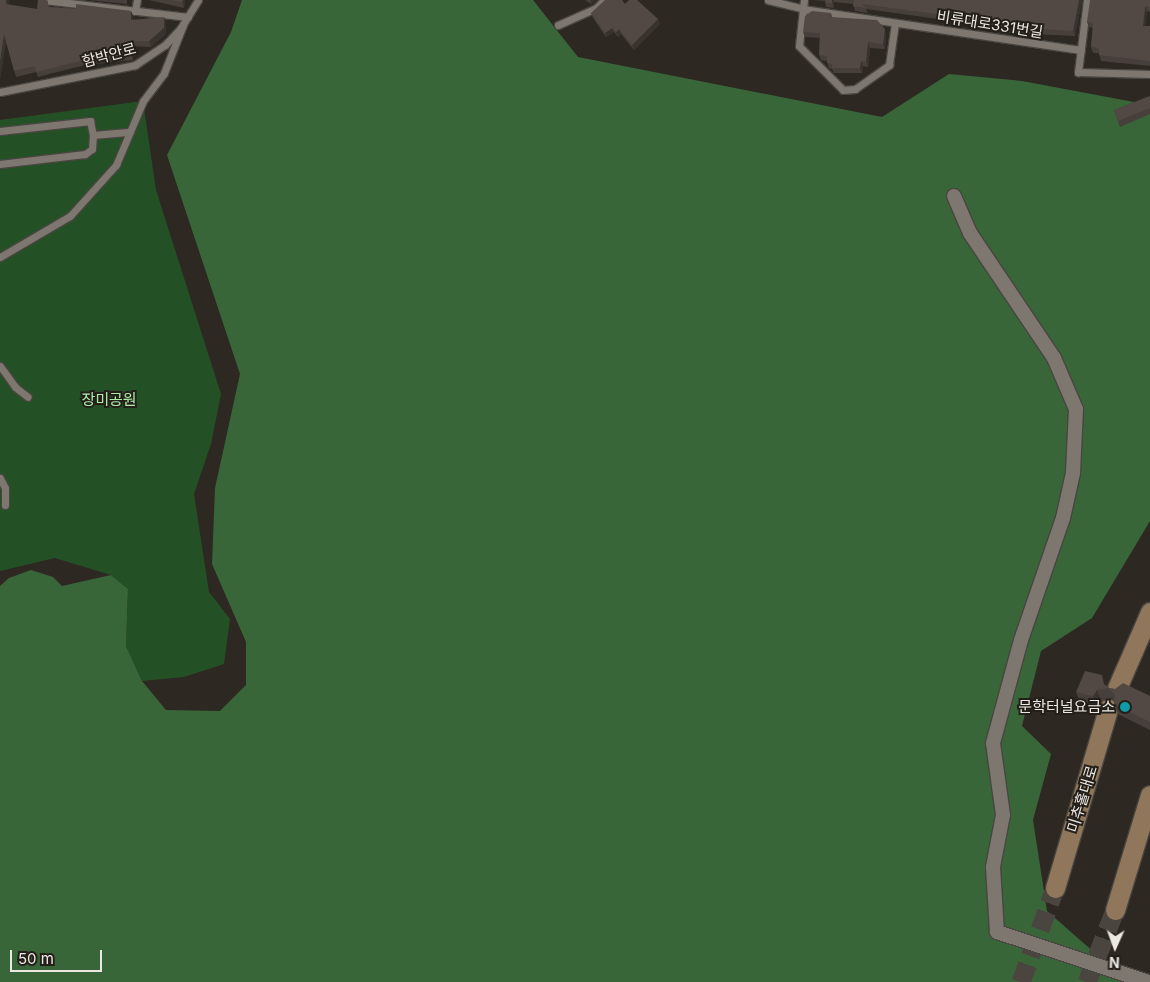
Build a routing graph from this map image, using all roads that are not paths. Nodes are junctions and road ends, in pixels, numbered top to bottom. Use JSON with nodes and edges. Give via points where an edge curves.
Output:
{"nodes":[{"id":1,"x":44,"y":0,"type":"edge"},
{"id":2,"x":137,"y":0,"type":"edge"},
{"id":3,"x":198,"y":0,"type":"edge"},
{"id":4,"x":604,"y":0,"type":"edge"},
{"id":5,"x":768,"y":0,"type":"edge"},
{"id":6,"x":804,"y":0,"type":"edge"},
{"id":7,"x":1087,"y":0,"type":"edge"},
{"id":8,"x":803,"y":9,"type":"junction"},
{"id":9,"x":135,"y":11,"type":"junction"},
{"id":10,"x":188,"y":17,"type":"junction"},
{"id":11,"x":895,"y":23,"type":"junction"},
{"id":12,"x":183,"y":25,"type":"junction"},
{"id":13,"x":558,"y":25,"type":"dead end"},
{"id":14,"x":1081,"y":50,"type":"junction"},
{"id":15,"x":1150,"y":74,"type":"edge"},
{"id":16,"x":0,"y":92,"type":"edge"},
{"id":17,"x":0,"y":131,"type":"edge"},
{"id":18,"x":130,"y":132,"type":"junction"},
{"id":19,"x":93,"y":136,"type":"junction"},
{"id":20,"x":0,"y":164,"type":"edge"},
{"id":21,"x":954,"y":196,"type":"dead end"},
{"id":22,"x":0,"y":257,"type":"edge"},
{"id":23,"x":0,"y":366,"type":"edge"},
{"id":24,"x":28,"y":397,"type":"dead end"},
{"id":25,"x":0,"y":478,"type":"edge"},
{"id":26,"x":5,"y":506,"type":"dead end"},
{"id":27,"x":1150,"y":612,"type":"edge"},
{"id":28,"x":1117,"y":688,"type":"edge"},
{"id":29,"x":1108,"y":709,"type":"dead end"},
{"id":30,"x":1150,"y":795,"type":"edge"},
{"id":31,"x":1055,"y":888,"type":"tunnel mouth"},
{"id":32,"x":1115,"y":910,"type":"tunnel mouth"},
{"id":33,"x":1148,"y":982,"type":"edge"}],
"edges":[{"from":1,"to":9,"type":"lane"},
{"from":2,"to":9,"type":"lane"},
{"from":3,"to":10,"type":"lane","name":"함박안로"},
{"from":4,"to":13,"type":"lane","via":[[596,8]]},
{"from":5,"to":8,"type":"lane","name":"비류대로331번길"},
{"from":6,"to":8,"type":"lane"},
{"from":7,"to":14,"type":"lane"},
{"from":8,"to":11,"type":"lane","name":"비류대로331번길"},
{"from":8,"to":11,"type":"lane","via":[[799,46],[843,90],[855,89],[889,65]]},
{"from":9,"to":10,"type":"lane"},
{"from":10,"to":12,"type":"lane","name":"함박안로"},
{"from":11,"to":14,"type":"lane","name":"비류대로331번길"},
{"from":12,"to":16,"type":"lane","name":"함박안로","via":[[165,45],[135,65]]},
{"from":12,"to":18,"type":"lane","via":[[164,73],[143,101]]},
{"from":14,"to":15,"type":"lane","via":[[1078,72]]},
{"from":17,"to":19,"type":"lane","via":[[90,121]]},
{"from":18,"to":19,"type":"lane"},
{"from":18,"to":22,"type":"lane","via":[[116,165],[70,216]]},
{"from":19,"to":20,"type":"lane","via":[[92,148],[85,154]]},
{"from":21,"to":33,"type":"street","via":[[970,232],[1054,358],[1076,409],[1073,473],[1063,518],[1020,640],[993,743],[1003,815],[994,868],[993,911],[997,932]]},
{"from":23,"to":24,"type":"lane","via":[[15,387]]},
{"from":25,"to":26,"type":"lane","via":[[5,488]]},
{"from":27,"to":28,"type":"main road"},
{"from":29,"to":31,"type":"main road","name":"미추홀대로"},
{"from":30,"to":32,"type":"main road"}]}
